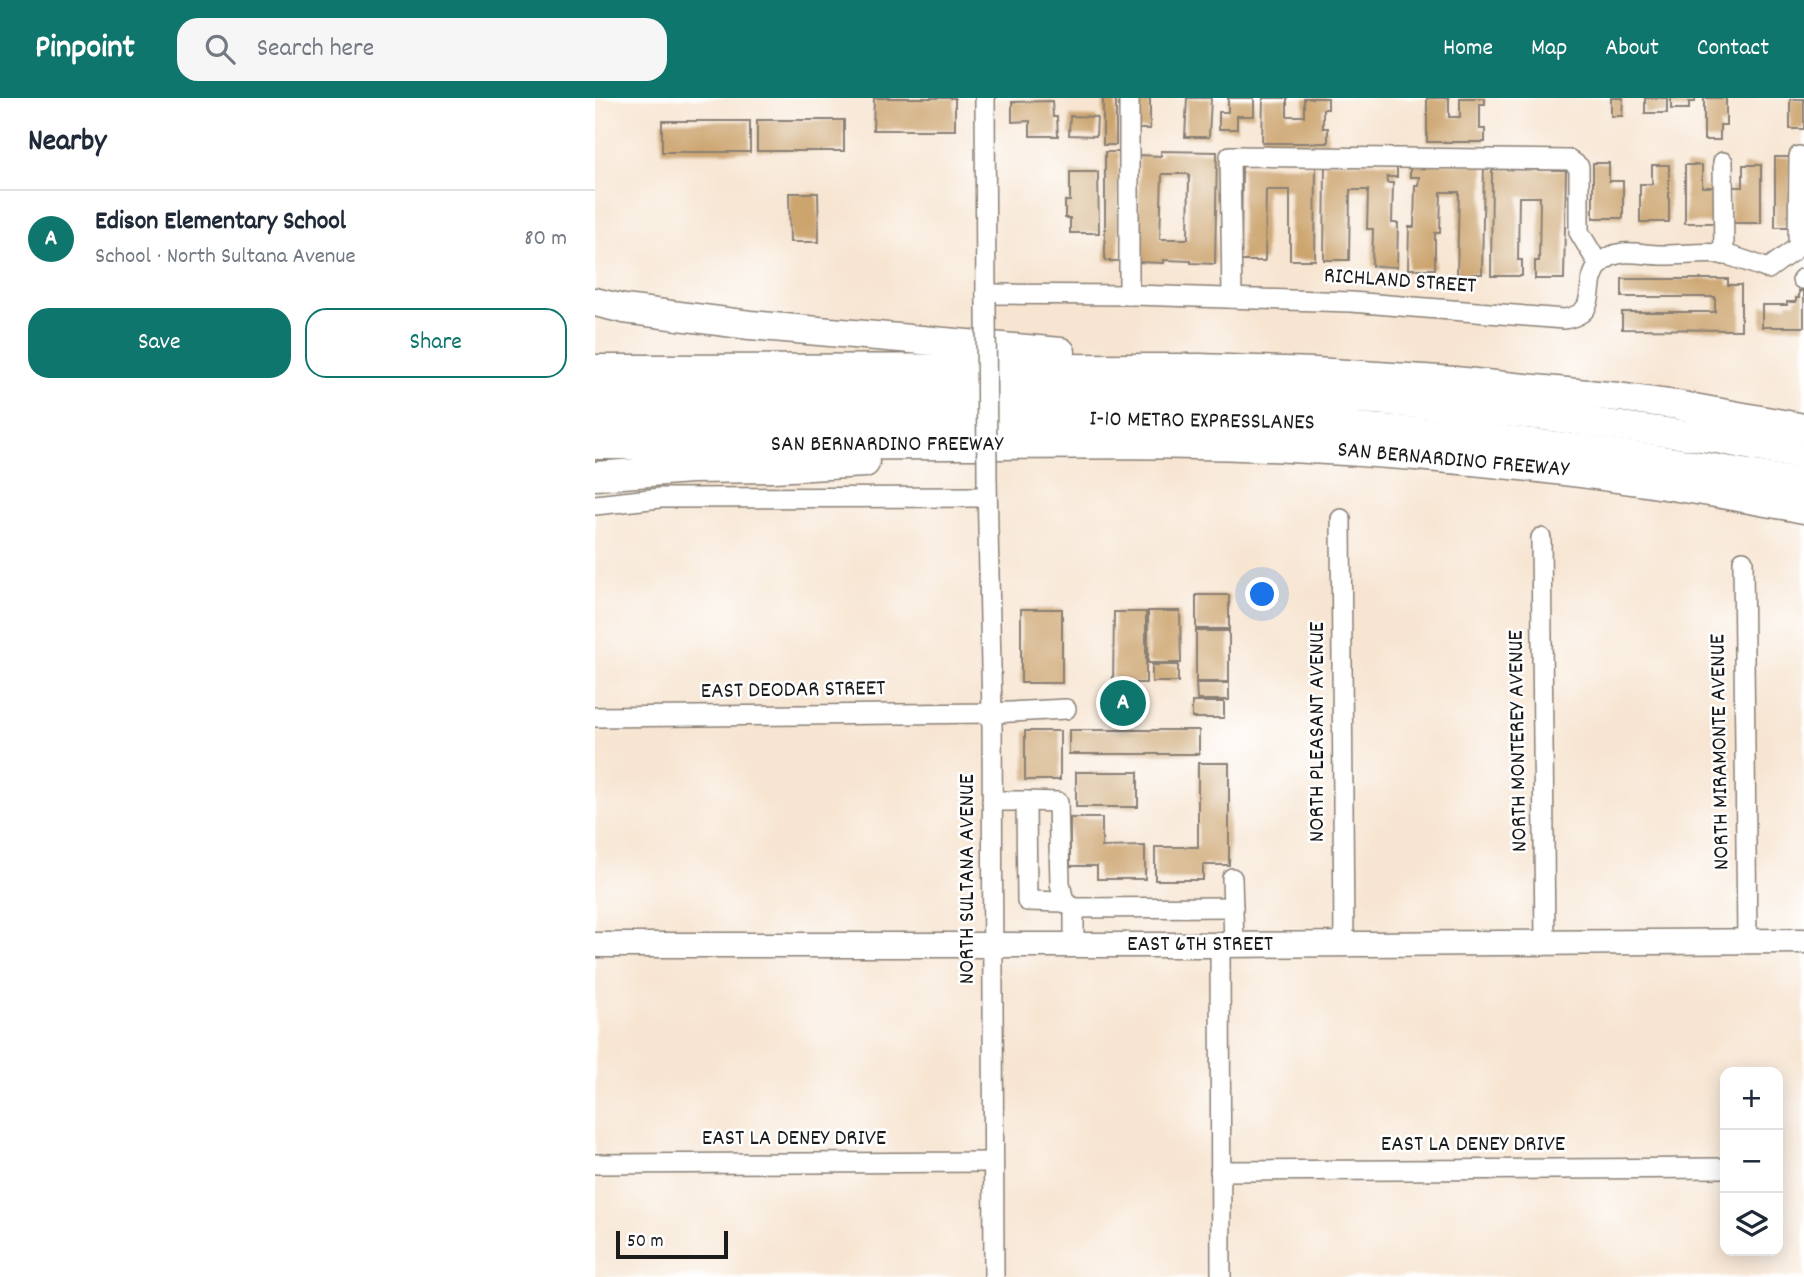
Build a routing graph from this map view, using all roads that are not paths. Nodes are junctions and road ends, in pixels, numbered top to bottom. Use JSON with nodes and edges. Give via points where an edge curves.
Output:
{"nodes":[{"id":1,"x":985,"y":98,"type":"edge"},
{"id":2,"x":1129,"y":98,"type":"edge"},
{"id":3,"x":1799,"y":156,"type":"dead end"},
{"id":4,"x":1723,"y":162,"type":"dead end"},
{"id":5,"x":1724,"y":254,"type":"junction"},
{"id":6,"x":1599,"y":265,"type":"junction"},
{"id":7,"x":1129,"y":295,"type":"junction"},
{"id":8,"x":986,"y":298,"type":"junction"},
{"id":9,"x":1232,"y":298,"type":"junction"},
{"id":10,"x":595,"y":302,"type":"edge"},
{"id":11,"x":1199,"y":368,"type":"junction"},
{"id":12,"x":595,"y":369,"type":"edge"},
{"id":13,"x":595,"y":394,"type":"edge"},
{"id":14,"x":595,"y":421,"type":"edge"},
{"id":15,"x":1804,"y":428,"type":"edge"},
{"id":16,"x":961,"y":445,"type":"junction"},
{"id":17,"x":595,"y":446,"type":"edge"},
{"id":18,"x":1804,"y":456,"type":"edge"},
{"id":19,"x":595,"y":476,"type":"edge"},
{"id":20,"x":1804,"y":484,"type":"edge"},
{"id":21,"x":987,"y":489,"type":"junction"},
{"id":22,"x":595,"y":505,"type":"edge"},
{"id":23,"x":1804,"y":509,"type":"edge"},
{"id":24,"x":1341,"y":519,"type":"dead end"},
{"id":25,"x":1541,"y":538,"type":"dead end"},
{"id":26,"x":1743,"y":561,"type":"dead end"},
{"id":27,"x":1066,"y":709,"type":"dead end"},
{"id":28,"x":992,"y":713,"type":"junction"},
{"id":29,"x":595,"y":717,"type":"edge"},
{"id":30,"x":992,"y":801,"type":"junction"},
{"id":31,"x":1026,"y":801,"type":"junction"},
{"id":32,"x":1232,"y":878,"type":"dead end"},
{"id":33,"x":1069,"y":905,"type":"junction"},
{"id":34,"x":1233,"y":907,"type":"junction"},
{"id":35,"x":1747,"y":941,"type":"junction"},
{"id":36,"x":1804,"y":941,"type":"edge"},
{"id":37,"x":1545,"y":943,"type":"junction"},
{"id":38,"x":1344,"y":944,"type":"junction"},
{"id":39,"x":595,"y":945,"type":"edge"},
{"id":40,"x":993,"y":945,"type":"junction"},
{"id":41,"x":1074,"y":945,"type":"junction"},
{"id":42,"x":1227,"y":945,"type":"junction"},
{"id":43,"x":993,"y":1162,"type":"junction"},
{"id":44,"x":595,"y":1164,"type":"edge"},
{"id":45,"x":1720,"y":1168,"type":"edge"},
{"id":46,"x":1220,"y":1171,"type":"junction"},
{"id":47,"x":994,"y":1277,"type":"edge"},
{"id":48,"x":1221,"y":1277,"type":"edge"}],
"edges":[{"from":1,"to":8,"type":"street","name":"NORTH SULTANA AVENUE"},
{"from":2,"to":7,"type":"street"},
{"from":3,"to":5,"type":"street","via":[[1798,247],[1768,269]]},
{"from":4,"to":5,"type":"street"},
{"from":5,"to":6,"type":"street","via":[[1621,253]]},
{"from":6,"to":9,"type":"street","name":"RICHLAND STREET","via":[[1588,306],[1565,319]]},
{"from":6,"to":9,"type":"street","via":[[1579,232],[1579,167],[1570,160],[1230,156]]},
{"from":7,"to":8,"type":"street","name":"RICHLAND STREET"},
{"from":7,"to":9,"type":"street","name":"RICHLAND STREET"},
{"from":8,"to":21,"type":"street","name":"NORTH SULTANA AVENUE","bridge":true},
{"from":10,"to":11,"type":"highway","via":[[750,325]]},
{"from":11,"to":12,"type":"highway"},
{"from":11,"to":15,"type":"highway","via":[[1549,389],[1677,405]]},
{"from":13,"to":18,"type":"highway","name":"I-10 METRO EXPRESSLANES","via":[[1193,394],[1376,400],[1545,415]]},
{"from":14,"to":20,"type":"highway","name":"I-10 METRO EXPRESSLANES","via":[[1264,422],[1534,443]]},
{"from":16,"to":17,"type":"highway","name":"SAN BERNARDINO FREEWAY"},
{"from":16,"to":19,"type":"highway","via":[[867,463]]},
{"from":16,"to":23,"type":"highway","name":"SAN BERNARDINO FREEWAY","via":[[1214,445],[1367,452],[1609,477]]},
{"from":21,"to":22,"type":"street","via":[[660,498]]},
{"from":21,"to":28,"type":"street","name":"NORTH SULTANA AVENUE"},
{"from":24,"to":38,"type":"street","name":"NORTH PLEASANT AVENUE"},
{"from":25,"to":37,"type":"street","name":"NORTH MONTEREY AVENUE"},
{"from":26,"to":35,"type":"street","name":"NORTH MIRAMONTE AVENUE"},
{"from":27,"to":28,"type":"street","name":"EAST DEODAR STREET"},
{"from":28,"to":29,"type":"street","name":"EAST DEODAR STREET"},
{"from":28,"to":30,"type":"street","name":"NORTH SULTANA AVENUE"},
{"from":30,"to":31,"type":"street"},
{"from":30,"to":40,"type":"street","name":"NORTH SULTANA AVENUE"},
{"from":31,"to":33,"type":"street","via":[[1058,802],[1060,883]]},
{"from":31,"to":33,"type":"street","via":[[1027,901]]},
{"from":32,"to":34,"type":"street"},
{"from":33,"to":34,"type":"street"},
{"from":33,"to":41,"type":"street"},
{"from":34,"to":42,"type":"street"},
{"from":35,"to":36,"type":"main road","name":"EAST 6TH STREET"},
{"from":35,"to":37,"type":"main road","name":"EAST 6TH STREET"},
{"from":37,"to":38,"type":"main road","name":"EAST 6TH STREET"},
{"from":38,"to":42,"type":"main road","name":"EAST 6TH STREET"},
{"from":39,"to":40,"type":"main road","name":"EAST 6TH STREET"},
{"from":40,"to":41,"type":"main road","name":"EAST 6TH STREET"},
{"from":40,"to":43,"type":"street","name":"NORTH SULTANA AVENUE"},
{"from":41,"to":42,"type":"main road","name":"EAST 6TH STREET"},
{"from":42,"to":46,"type":"street"},
{"from":43,"to":44,"type":"street","name":"EAST LA DENEY DRIVE"},
{"from":43,"to":47,"type":"street","name":"NORTH SULTANA AVENUE"},
{"from":45,"to":46,"type":"street","name":"EAST LA DENEY DRIVE"},
{"from":46,"to":48,"type":"street"}]}
